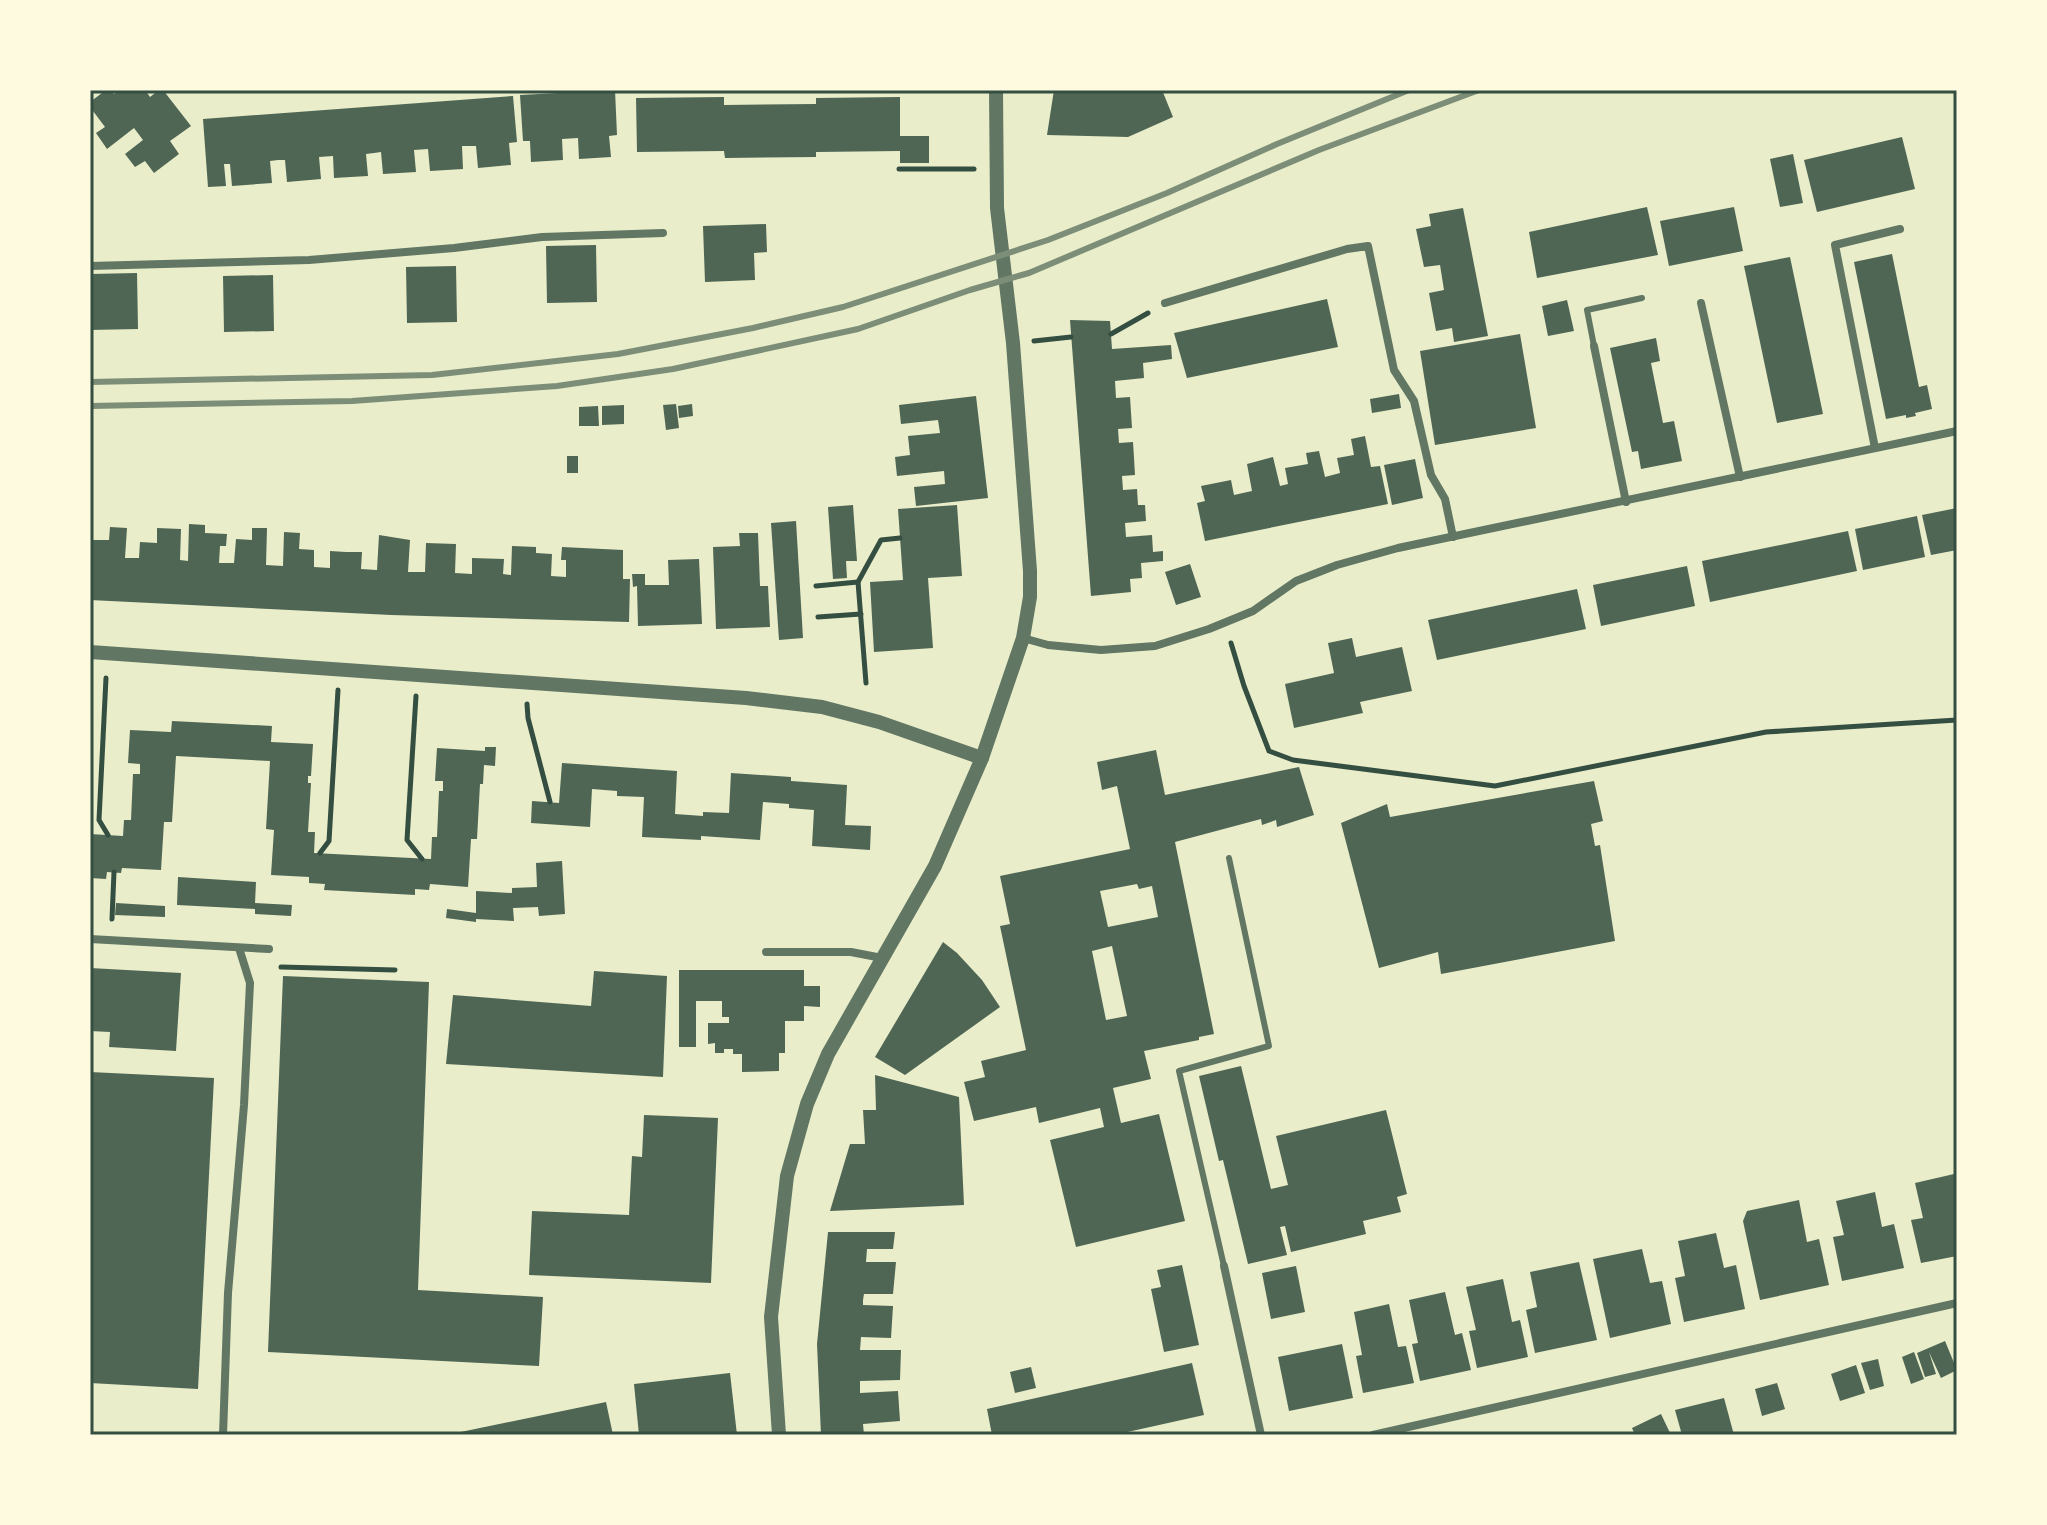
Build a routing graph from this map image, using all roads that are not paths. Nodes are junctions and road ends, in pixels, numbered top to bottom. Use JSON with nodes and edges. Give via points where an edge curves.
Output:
{"nodes":[{"id":1,"x":996,"y":90,"type":"edge"},
{"id":2,"x":1900,"y":229,"type":"dead end"},
{"id":3,"x":663,"y":233,"type":"dead end"},
{"id":4,"x":90,"y":266,"type":"edge"},
{"id":5,"x":1642,"y":298,"type":"dead end"},
{"id":6,"x":1165,"y":303,"type":"road end"},
{"id":7,"x":1701,"y":303,"type":"dead end"},
{"id":8,"x":1594,"y":346,"type":"joint"},
{"id":9,"x":1957,"y":431,"type":"edge"},
{"id":10,"x":1875,"y":448,"type":"junction"},
{"id":11,"x":1740,"y":477,"type":"junction"},
{"id":12,"x":1626,"y":502,"type":"junction"},
{"id":13,"x":1453,"y":537,"type":"junction"},
{"id":14,"x":1023,"y":638,"type":"junction"},
{"id":15,"x":90,"y":652,"type":"edge"},
{"id":16,"x":982,"y":758,"type":"junction"},
{"id":17,"x":1229,"y":858,"type":"dead end"},
{"id":18,"x":90,"y":939,"type":"edge"},
{"id":19,"x":239,"y":948,"type":"junction"},
{"id":20,"x":269,"y":949,"type":"dead end"},
{"id":21,"x":766,"y":952,"type":"dead end"},
{"id":22,"x":882,"y":958,"type":"junction"},
{"id":23,"x":1224,"y":1266,"type":"joint"},
{"id":24,"x":1957,"y":1303,"type":"edge"},
{"id":25,"x":223,"y":1435,"type":"edge"},
{"id":26,"x":779,"y":1435,"type":"edge"},
{"id":27,"x":1261,"y":1435,"type":"edge"},
{"id":28,"x":1373,"y":1435,"type":"edge"}],
"edges":[{"from":1,"to":14,"type":"street","via":[[997,208],[1030,571]]},
{"from":2,"to":10,"type":"street","via":[[1835,245]]},
{"from":3,"to":4,"type":"street","via":[[542,237],[309,260]]},
{"from":5,"to":8,"type":"lane","via":[[1587,310]]},
{"from":6,"to":13,"type":"street","via":[[1368,246],[1394,370],[1414,401],[1431,475],[1445,499]]},
{"from":7,"to":11,"type":"street"},
{"from":8,"to":12,"type":"street"},
{"from":9,"to":10,"type":"street"},
{"from":10,"to":11,"type":"street"},
{"from":11,"to":12,"type":"street"},
{"from":12,"to":13,"type":"street"},
{"from":13,"to":14,"type":"street","via":[[1337,565],[1296,581],[1253,611],[1155,646],[1101,650]]},
{"from":14,"to":16,"type":"street"},
{"from":15,"to":16,"type":"street","via":[[822,707]]},
{"from":16,"to":22,"type":"street","via":[[935,866]]},
{"from":17,"to":23,"type":"lane","via":[[1269,1046],[1179,1071]]},
{"from":18,"to":19,"type":"street"},
{"from":19,"to":20,"type":"street"},
{"from":19,"to":25,"type":"street","via":[[250,983]]},
{"from":21,"to":22,"type":"street","via":[[851,952]]},
{"from":22,"to":26,"type":"street","via":[[823,1067],[787,1176],[771,1317]]},
{"from":23,"to":27,"type":"street"},
{"from":24,"to":28,"type":"street"}]}
